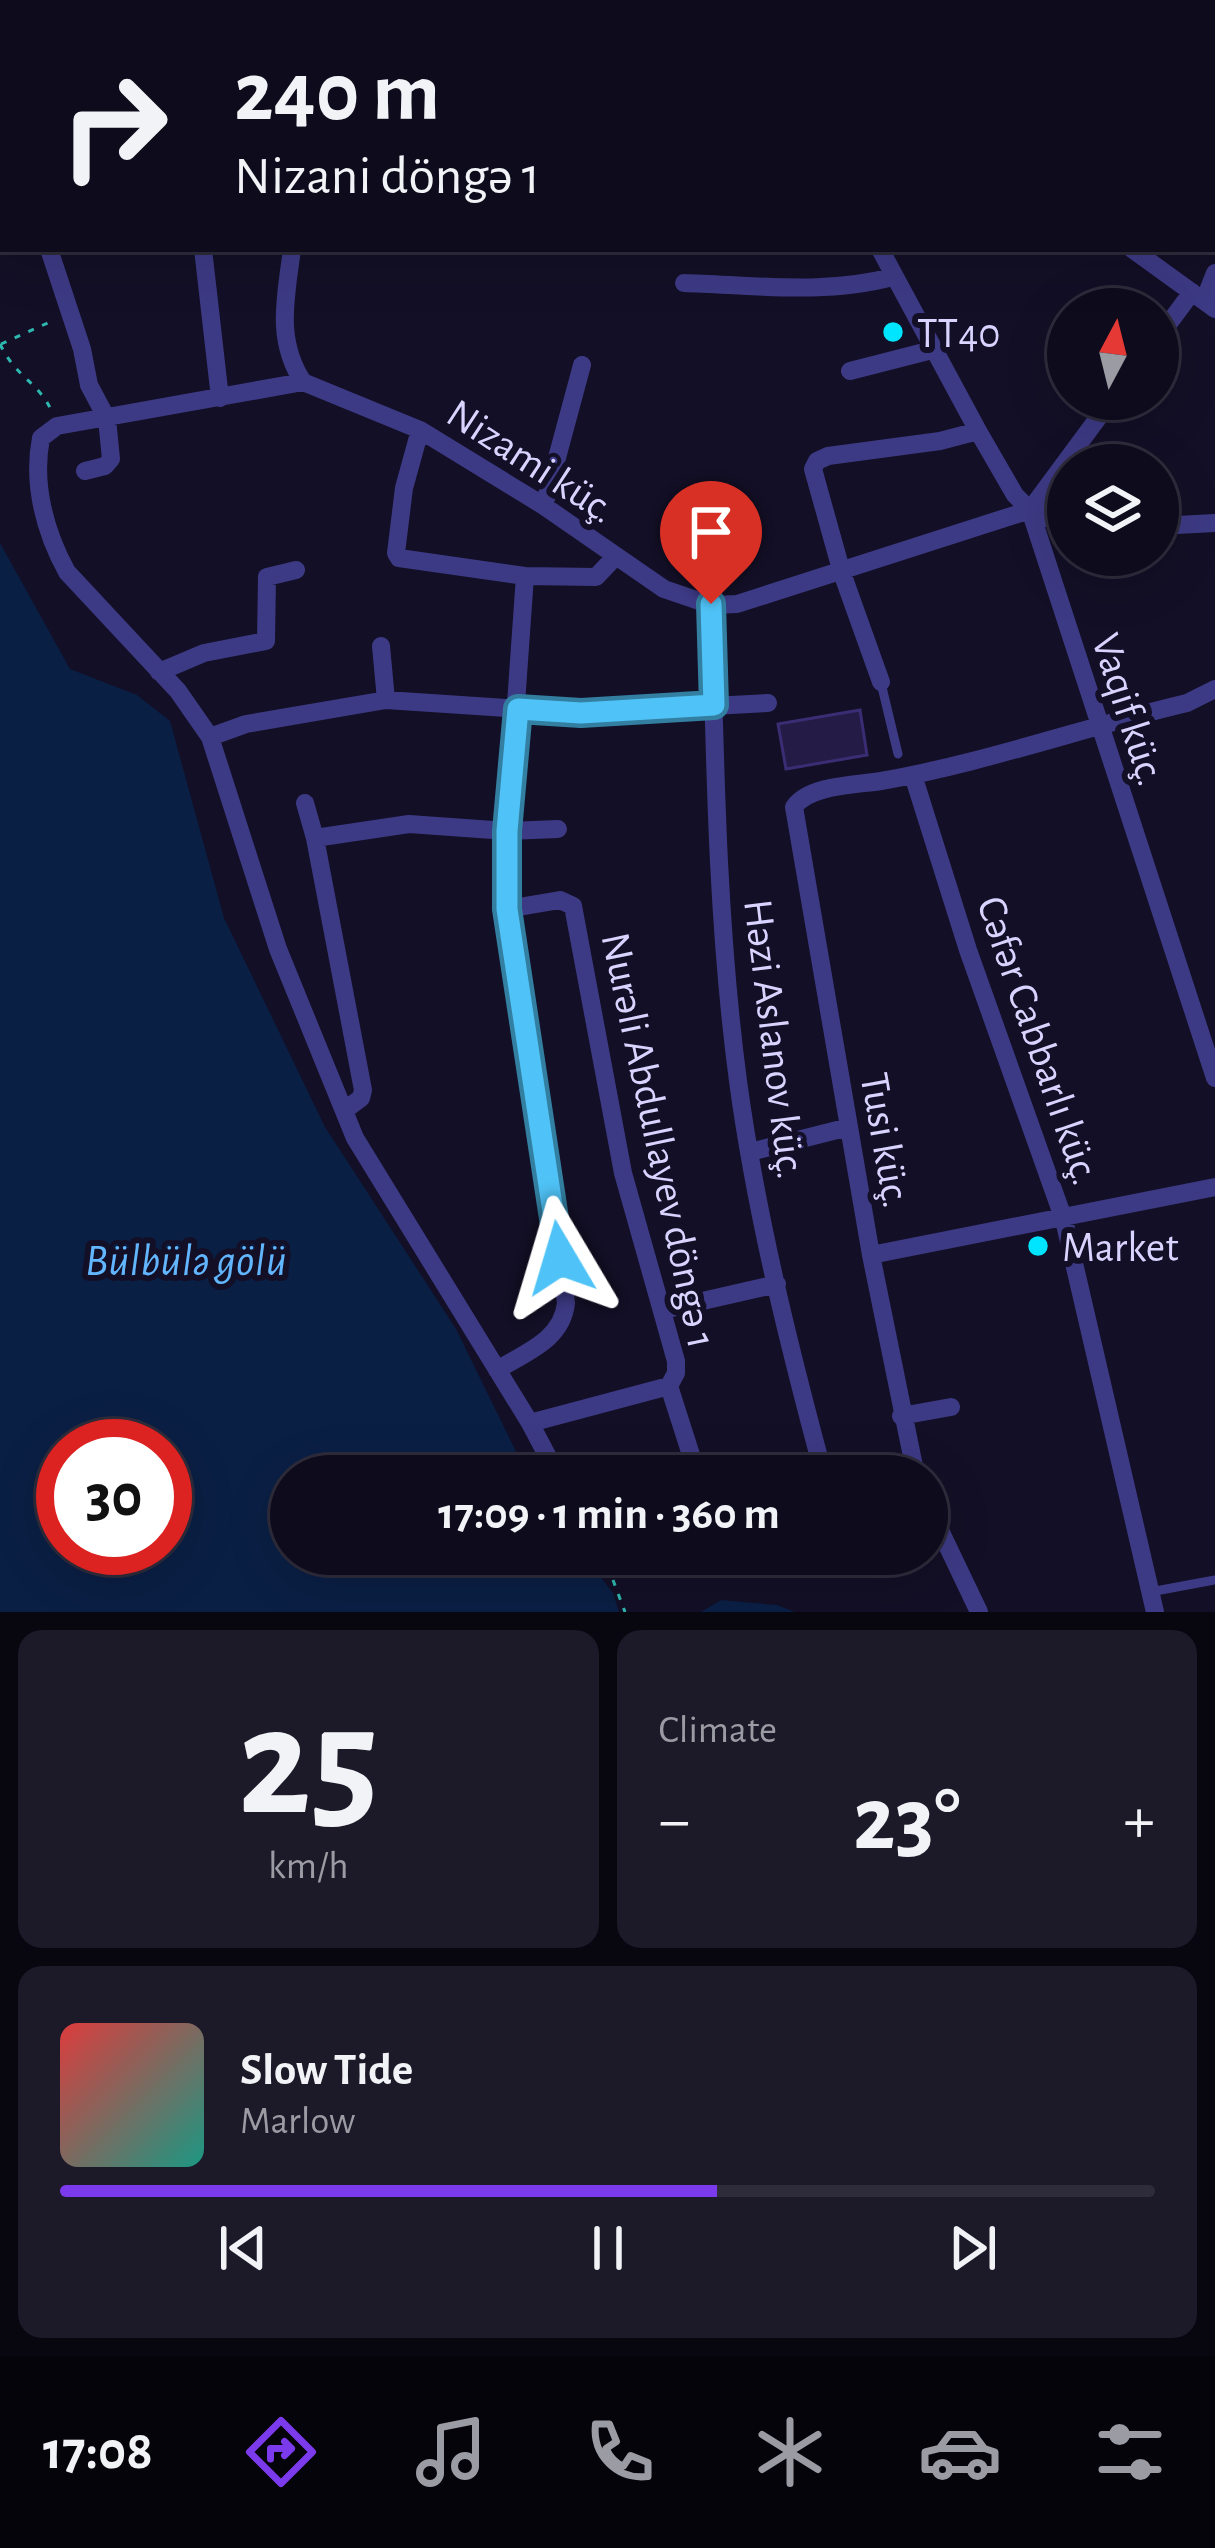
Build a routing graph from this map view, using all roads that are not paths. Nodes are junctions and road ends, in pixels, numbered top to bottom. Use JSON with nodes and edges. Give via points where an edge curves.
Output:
{"nodes":[{"id":1,"x":50,"y":252,"type":"edge"},
{"id":2,"x":203,"y":252,"type":"edge"},
{"id":3,"x":292,"y":252,"type":"edge"},
{"id":4,"x":881,"y":252,"type":"edge"},
{"id":5,"x":1136,"y":252,"type":"edge"},
{"id":6,"x":1215,"y":273,"type":"edge"},
{"id":7,"x":892,"y":278,"type":"junction"},
{"id":8,"x":684,"y":283,"type":"dead end"},
{"id":9,"x":1204,"y":301,"type":"edge"},
{"id":10,"x":1179,"y":321,"type":"edge"},
{"id":11,"x":932,"y":350,"type":"junction"},
{"id":12,"x":582,"y":365,"type":"dead end"},
{"id":13,"x":850,"y":371,"type":"dead end"},
{"id":14,"x":303,"y":382,"type":"junction"},
{"id":15,"x":220,"y":398,"type":"junction"},
{"id":16,"x":107,"y":418,"type":"junction"},
{"id":17,"x":1096,"y":420,"type":"edge"},
{"id":18,"x":420,"y":430,"type":"junction"},
{"id":19,"x":977,"y":431,"type":"junction"},
{"id":20,"x":85,"y":471,"type":"dead end"},
{"id":21,"x":544,"y":506,"type":"junction"},
{"id":22,"x":1030,"y":510,"type":"junction"},
{"id":23,"x":1047,"y":518,"type":"edge"},
{"id":24,"x":1215,"y":523,"type":"edge"},
{"id":25,"x":1179,"y":525,"type":"edge"},
{"id":26,"x":615,"y":557,"type":"junction"},
{"id":27,"x":296,"y":570,"type":"dead end"},
{"id":28,"x":842,"y":573,"type":"junction"},
{"id":29,"x":525,"y":577,"type":"junction"},
{"id":30,"x":711,"y":604,"type":"junction"},
{"id":31,"x":381,"y":646,"type":"dead end"},
{"id":32,"x":159,"y":672,"type":"junction"},
{"id":33,"x":881,"y":682,"type":"joint"},
{"id":34,"x":1215,"y":689,"type":"edge"},
{"id":35,"x":386,"y":700,"type":"junction"},
{"id":36,"x":768,"y":704,"type":"dead end"},
{"id":37,"x":714,"y":705,"type":"junction"},
{"id":38,"x":518,"y":709,"type":"junction"},
{"id":39,"x":1097,"y":724,"type":"junction"},
{"id":40,"x":210,"y":737,"type":"junction"},
{"id":41,"x":898,"y":754,"type":"dead end"},
{"id":42,"x":913,"y":775,"type":"junction"},
{"id":43,"x":305,"y":803,"type":"dead end"},
{"id":44,"x":558,"y":829,"type":"dead end"},
{"id":45,"x":507,"y":831,"type":"junction"},
{"id":46,"x":315,"y":838,"type":"junction"},
{"id":47,"x":507,"y":909,"type":"junction"},
{"id":48,"x":1215,"y":1078,"type":"edge"},
{"id":49,"x":344,"y":1110,"type":"junction"},
{"id":50,"x":849,"y":1127,"type":"junction"},
{"id":51,"x":750,"y":1152,"type":"junction"},
{"id":52,"x":1215,"y":1187,"type":"edge"},
{"id":53,"x":1064,"y":1220,"type":"junction"},
{"id":54,"x":871,"y":1255,"type":"junction"},
{"id":55,"x":777,"y":1285,"type":"junction"},
{"id":56,"x":663,"y":1310,"type":"junction"},
{"id":57,"x":497,"y":1370,"type":"junction"},
{"id":58,"x":669,"y":1387,"type":"junction"},
{"id":59,"x":951,"y":1407,"type":"dead end"},
{"id":60,"x":902,"y":1416,"type":"junction"},
{"id":61,"x":530,"y":1423,"type":"junction"},
{"id":62,"x":546,"y":1455,"type":"edge"},
{"id":63,"x":691,"y":1455,"type":"edge"},
{"id":64,"x":819,"y":1455,"type":"edge"},
{"id":65,"x":911,"y":1455,"type":"edge"},
{"id":66,"x":948,"y":1547,"type":"edge"},
{"id":67,"x":1215,"y":1580,"type":"edge"},
{"id":68,"x":1153,"y":1602,"type":"edge"},
{"id":69,"x":979,"y":1612,"type":"edge"}],
"edges":[{"from":1,"to":16,"type":"street","via":[[89,386]]},
{"from":2,"to":15,"type":"street"},
{"from":3,"to":14,"type":"street","via":[[284,340]]},
{"from":4,"to":7,"type":"street","name":"Vaqif küç."},
{"from":5,"to":9,"type":"street"},
{"from":6,"to":9,"type":"street"},
{"from":7,"to":8,"type":"street","via":[[862,286]]},
{"from":7,"to":11,"type":"street","name":"Vaqif küç."},
{"from":9,"to":10,"type":"street"},
{"from":11,"to":13,"type":"street"},
{"from":11,"to":19,"type":"street","name":"Vaqif küç."},
{"from":12,"to":21,"type":"street"},
{"from":14,"to":15,"type":"street"},
{"from":14,"to":18,"type":"street","name":"Nizami küç."},
{"from":15,"to":16,"type":"street"},
{"from":16,"to":20,"type":"street","via":[[111,459]]},
{"from":16,"to":32,"type":"street","via":[[56,426],[41,438],[47,530],[84,592]]},
{"from":17,"to":22,"type":"street"},
{"from":18,"to":21,"type":"street","name":"Nizami küç."},
{"from":18,"to":29,"type":"street","via":[[404,488],[399,558]]},
{"from":19,"to":22,"type":"street","name":"Vaqif küç."},
{"from":19,"to":28,"type":"street","via":[[817,460],[814,481]]},
{"from":21,"to":26,"type":"street","name":"Nizami küç."},
{"from":22,"to":23,"type":"street"},
{"from":22,"to":28,"type":"street","name":"Nizami küç."},
{"from":22,"to":39,"type":"street","name":"Vaqif küç."},
{"from":24,"to":25,"type":"street"},
{"from":26,"to":29,"type":"street","via":[[596,577]]},
{"from":26,"to":30,"type":"street","name":"Nizami küç.","via":[[664,590]]},
{"from":27,"to":32,"type":"street","via":[[267,577],[266,641]]},
{"from":28,"to":30,"type":"street","name":"Nizami küç.","via":[[764,598]]},
{"from":28,"to":33,"type":"street"},
{"from":29,"to":38,"type":"street"},
{"from":30,"to":37,"type":"street","name":"Həzi Aslanov küç."},
{"from":31,"to":35,"type":"street"},
{"from":32,"to":40,"type":"street"},
{"from":33,"to":41,"type":"lane"},
{"from":34,"to":39,"type":"street"},
{"from":35,"to":38,"type":"street"},
{"from":35,"to":40,"type":"street"},
{"from":36,"to":37,"type":"street"},
{"from":37,"to":38,"type":"street"},
{"from":37,"to":51,"type":"street","name":"Həzi Aslanov küç.","via":[[721,907]]},
{"from":38,"to":45,"type":"street"},
{"from":39,"to":42,"type":"street"},
{"from":39,"to":48,"type":"street","name":"Vaqif küç."},
{"from":40,"to":49,"type":"street","via":[[278,949]]},
{"from":42,"to":50,"type":"street","name":"Tusi küç.","via":[[799,799],[793,816]]},
{"from":42,"to":53,"type":"street","name":"Cəfər Cabbarlı küç."},
{"from":43,"to":46,"type":"street"},
{"from":44,"to":45,"type":"street"},
{"from":45,"to":46,"type":"street","via":[[410,824]]},
{"from":45,"to":47,"type":"street"},
{"from":46,"to":49,"type":"street","via":[[363,1090]]},
{"from":47,"to":56,"type":"street","name":"Nurəli Abdullayev döngə 1","via":[[560,900],[573,906],[609,1111]]},
{"from":47,"to":57,"type":"street","via":[[566,1303],[554,1335]]},
{"from":49,"to":57,"type":"street"},
{"from":50,"to":51,"type":"street"},
{"from":50,"to":54,"type":"street","name":"Tusi küç."},
{"from":51,"to":55,"type":"street","name":"Həzi Aslanov küç."},
{"from":52,"to":53,"type":"street"},
{"from":53,"to":54,"type":"street"},
{"from":53,"to":68,"type":"street","name":"Cəfər Cabbarlı küç."},
{"from":54,"to":60,"type":"street","name":"Tusi küç."},
{"from":55,"to":56,"type":"street"},
{"from":55,"to":64,"type":"street","name":"Həzi Aslanov küç."},
{"from":56,"to":58,"type":"street","name":"Nurəli Abdullayev döngə 1","via":[[676,1361]]},
{"from":57,"to":61,"type":"street"},
{"from":58,"to":61,"type":"street","name":"Nurəli Abdullayev döngə 1"},
{"from":58,"to":63,"type":"street"},
{"from":59,"to":60,"type":"street"},
{"from":60,"to":65,"type":"street","name":"Tusi küç."},
{"from":61,"to":62,"type":"street"},
{"from":66,"to":69,"type":"street"},
{"from":67,"to":68,"type":"lane"}]}
